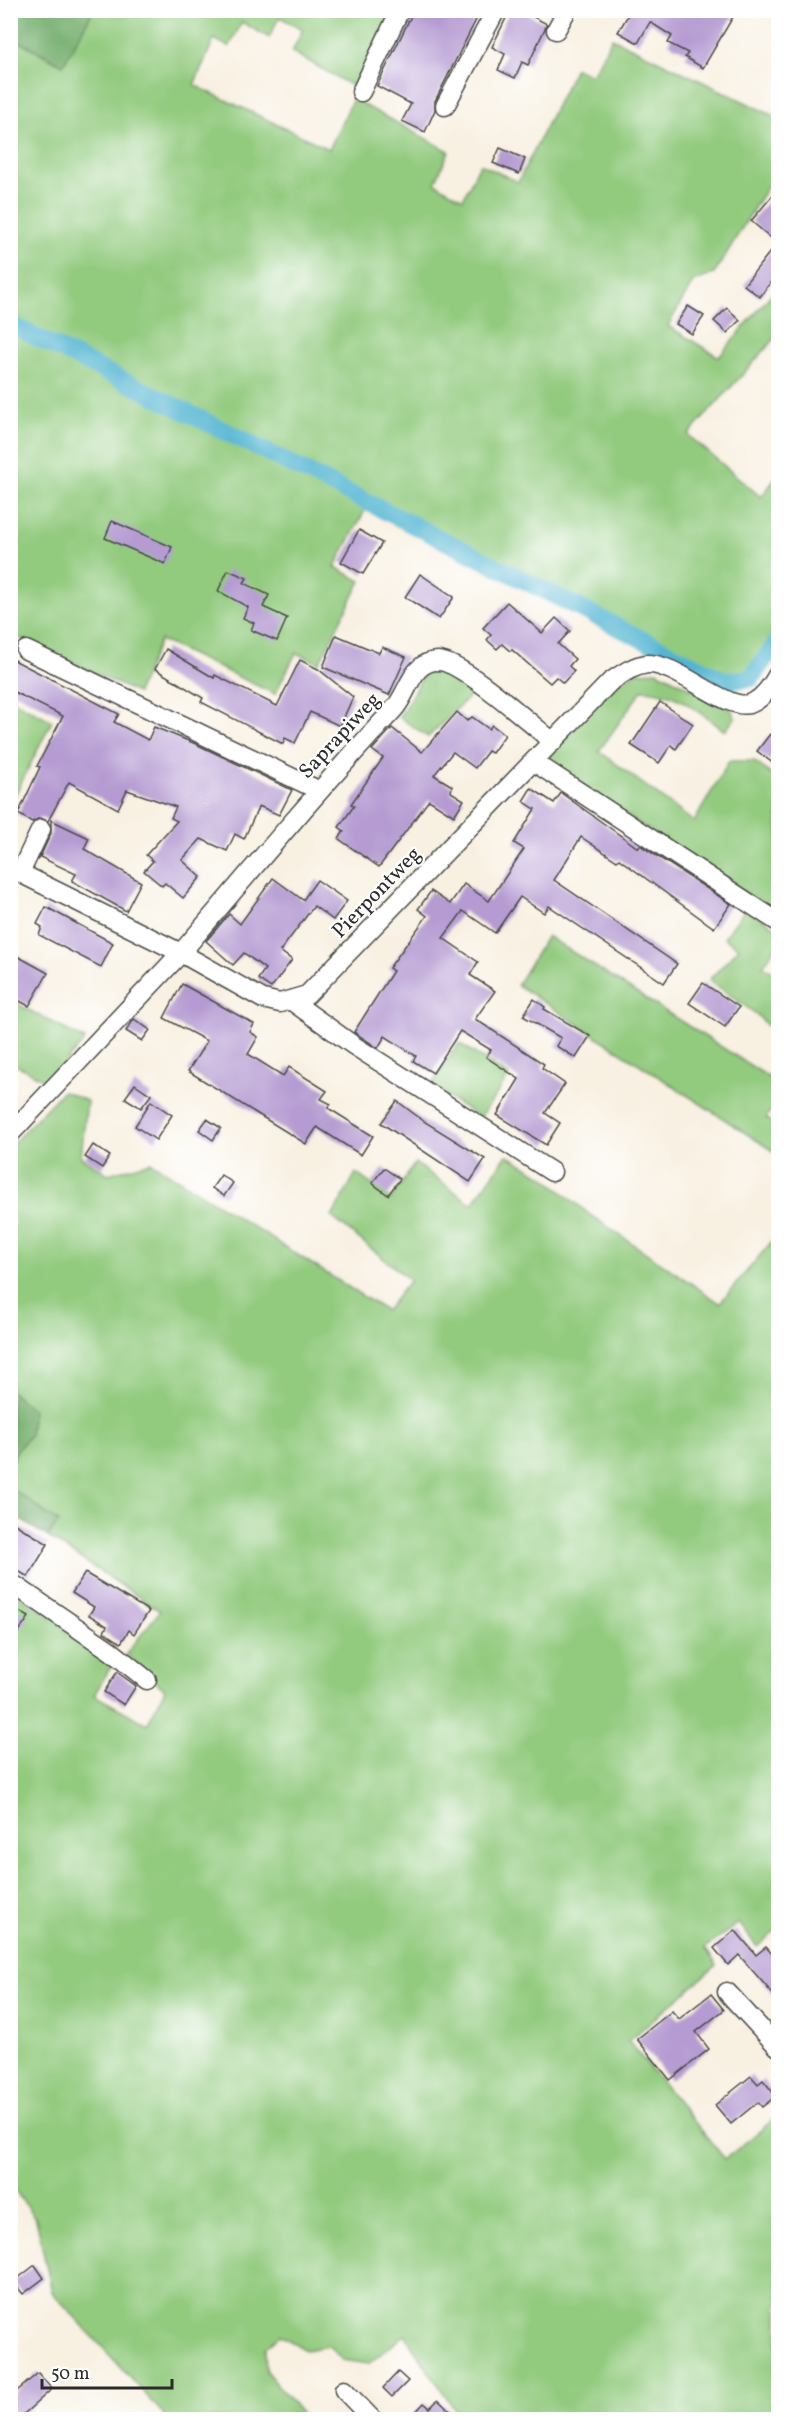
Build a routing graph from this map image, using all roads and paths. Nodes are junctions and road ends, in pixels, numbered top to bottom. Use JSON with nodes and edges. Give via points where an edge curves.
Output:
{"nodes":[{"id":1,"x":400,"y":10,"type":"edge"},
{"id":2,"x":496,"y":10,"type":"edge"},
{"id":3,"x":567,"y":10,"type":"edge"},
{"id":4,"x":556,"y":30,"type":"dead end"},
{"id":5,"x":361,"y":92,"type":"dead end"},
{"id":6,"x":445,"y":106,"type":"dead end"},
{"id":7,"x":26,"y":650,"type":"dead end"},
{"id":8,"x":778,"y":674,"type":"edge"},
{"id":9,"x":553,"y":742,"type":"junction"},
{"id":10,"x":534,"y":762,"type":"junction"},
{"id":11,"x":318,"y":790,"type":"junction"},
{"id":12,"x":41,"y":829,"type":"dead end"},
{"id":13,"x":778,"y":922,"type":"edge"},
{"id":14,"x":181,"y":953,"type":"junction"},
{"id":15,"x":293,"y":1002,"type":"junction"},
{"id":16,"x":10,"y":1134,"type":"edge"},
{"id":17,"x":552,"y":1172,"type":"dead end"},
{"id":18,"x":10,"y":1582,"type":"edge"},
{"id":19,"x":147,"y":1680,"type":"dead end"},
{"id":20,"x":727,"y":1992,"type":"dead end"},
{"id":21,"x":778,"y":2047,"type":"edge"},
{"id":22,"x":344,"y":2390,"type":"dead end"},
{"id":23,"x":373,"y":2420,"type":"edge"}],
"edges":[{"from":1,"to":5,"type":"street"},
{"from":2,"to":6,"type":"street"},
{"from":3,"to":4,"type":"street"},
{"from":7,"to":11,"type":"street"},
{"from":8,"to":9,"type":"street","name":"Pierpontweg","via":[[766,693],[752,704],[737,705],[664,665],[630,668],[609,682]]},
{"from":9,"to":10,"type":"street","name":"Pierpontweg"},
{"from":9,"to":11,"type":"street","name":"Saprapiweg","via":[[462,670],[442,661],[430,662],[414,675],[400,703]]},
{"from":10,"to":13,"type":"street"},
{"from":10,"to":15,"type":"street","name":"Pierpontweg","via":[[307,995]]},
{"from":11,"to":14,"type":"street","name":"Saprapiweg"},
{"from":12,"to":14,"type":"street","via":[[20,873]]},
{"from":14,"to":15,"type":"street","via":[[263,999],[280,1004]]},
{"from":14,"to":16,"type":"street"},
{"from":15,"to":17,"type":"street","via":[[353,1045]]},
{"from":18,"to":19,"type":"street"},
{"from":20,"to":21,"type":"street"},
{"from":22,"to":23,"type":"street"}]}
